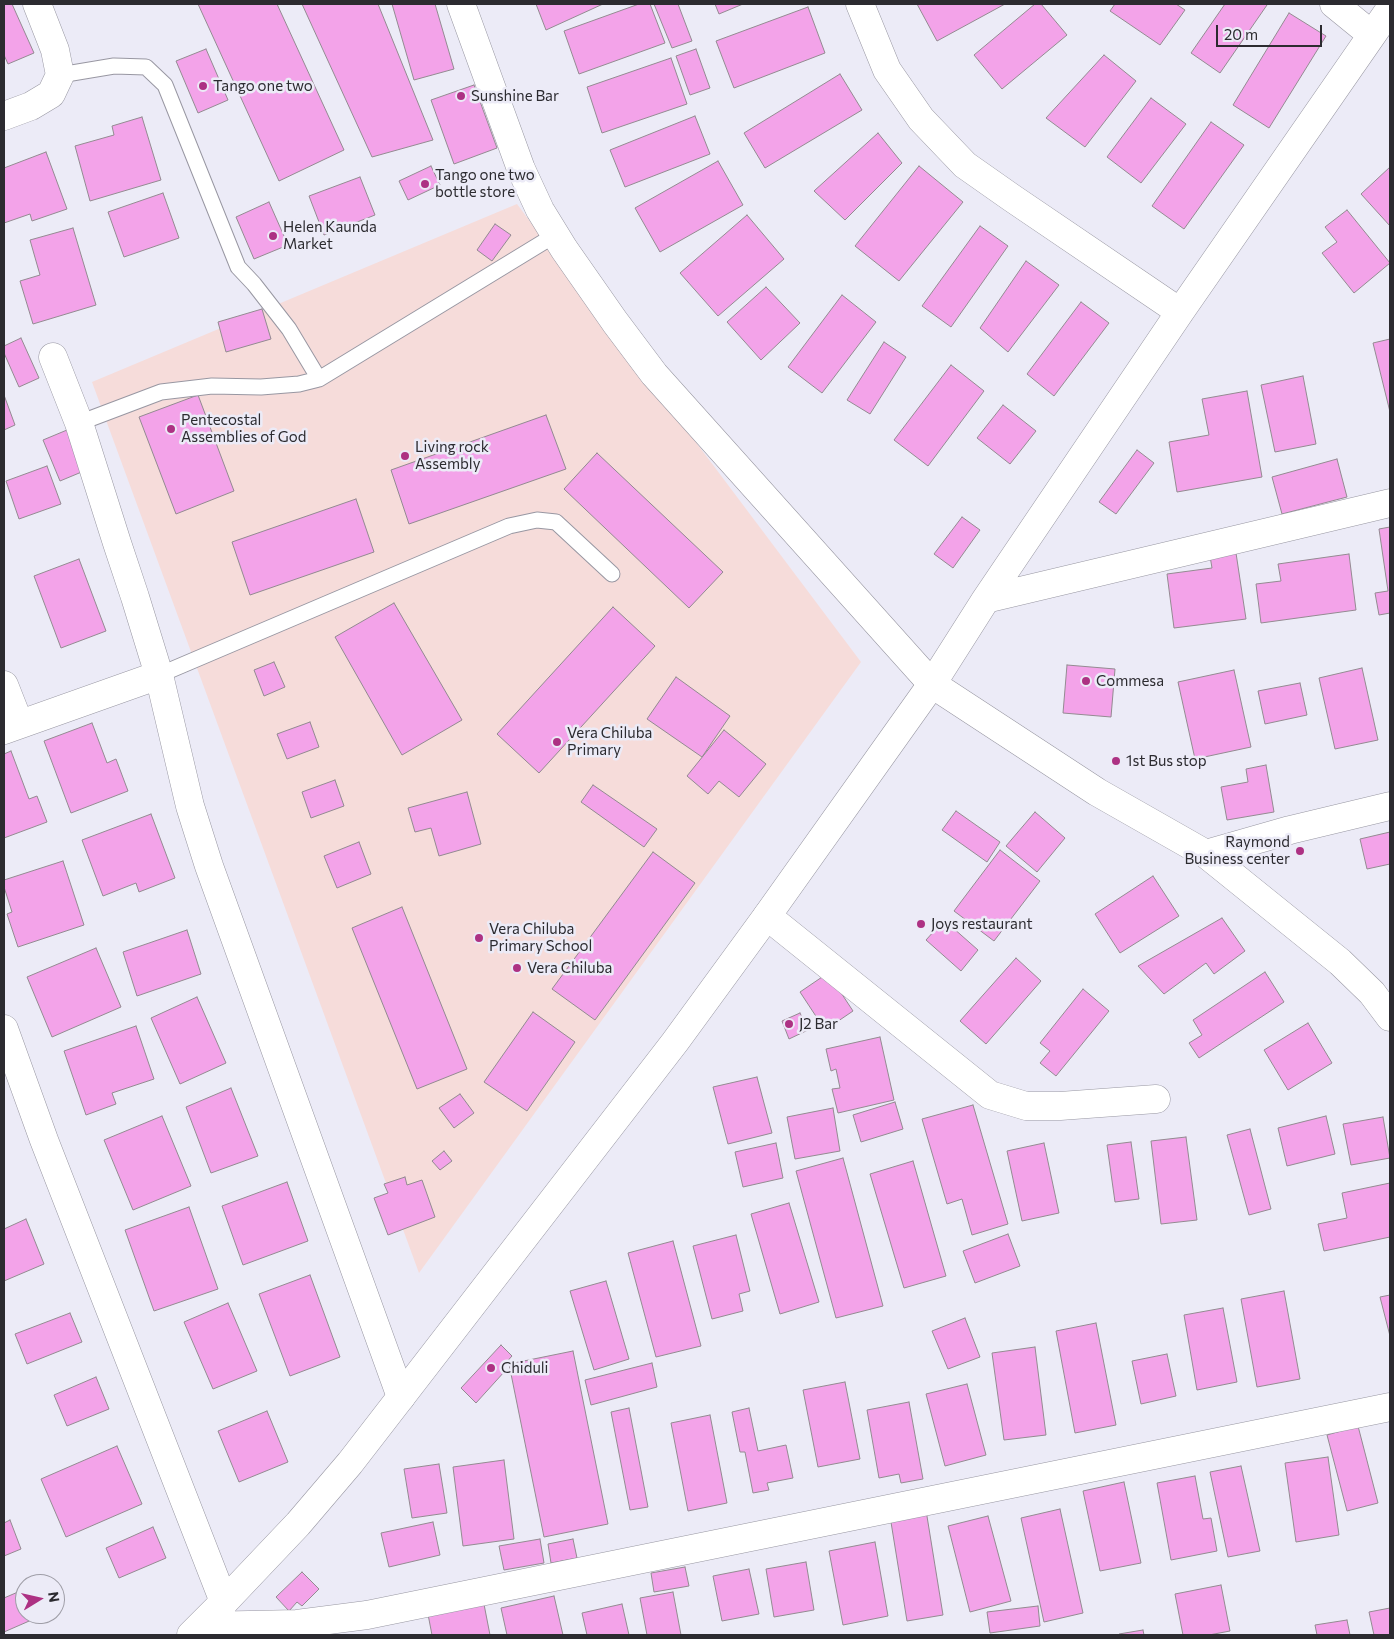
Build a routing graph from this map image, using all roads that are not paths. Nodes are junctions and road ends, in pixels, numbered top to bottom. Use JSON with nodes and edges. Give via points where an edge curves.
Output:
{"nodes":[{"id":1,"x":37,"y":4,"type":"edge"},
{"id":2,"x":461,"y":4,"type":"edge"},
{"id":3,"x":860,"y":4,"type":"edge"},
{"id":4,"x":1334,"y":4,"type":"edge"},
{"id":5,"x":1390,"y":9,"type":"edge"},
{"id":6,"x":1372,"y":35,"type":"junction"},
{"id":7,"x":60,"y":75,"type":"junction"},
{"id":8,"x":4,"y":116,"type":"edge"},
{"id":9,"x":555,"y":235,"type":"junction"},
{"id":10,"x":1180,"y":312,"type":"junction"},
{"id":11,"x":53,"y":356,"type":"dead end"},
{"id":12,"x":318,"y":379,"type":"junction"},
{"id":13,"x":79,"y":423,"type":"junction"},
{"id":14,"x":1390,"y":503,"type":"edge"},
{"id":15,"x":612,"y":574,"type":"dead end"},
{"id":16,"x":986,"y":599,"type":"junction"},
{"id":17,"x":159,"y":676,"type":"junction"},
{"id":18,"x":932,"y":684,"type":"junction"},
{"id":19,"x":4,"y":685,"type":"edge"},
{"id":20,"x":12,"y":727,"type":"edge"},
{"id":21,"x":1390,"y":806,"type":"edge"},
{"id":22,"x":1206,"y":854,"type":"junction"},
{"id":23,"x":768,"y":916,"type":"junction"},
{"id":24,"x":1390,"y":1017,"type":"edge"},
{"id":25,"x":4,"y":1029,"type":"edge"},
{"id":26,"x":1156,"y":1099,"type":"dead end"},
{"id":27,"x":402,"y":1397,"type":"junction"},
{"id":28,"x":1390,"y":1406,"type":"edge"},
{"id":29,"x":224,"y":1602,"type":"junction"},
{"id":30,"x":196,"y":1630,"type":"edge"}],
"edges":[{"from":1,"to":7,"type":"street","via":[[55,50]]},
{"from":2,"to":9,"type":"street","via":[[521,169]]},
{"from":3,"to":10,"type":"street","via":[[887,70],[921,119],[965,165]]},
{"from":4,"to":6,"type":"street"},
{"from":5,"to":6,"type":"street"},
{"from":6,"to":10,"type":"street"},
{"from":7,"to":8,"type":"street","via":[[51,94]]},
{"from":7,"to":12,"type":"lane","via":[[114,66],[146,67],[165,85],[238,267],[289,329]]},
{"from":9,"to":12,"type":"lane"},
{"from":9,"to":18,"type":"street","via":[[654,374]]},
{"from":10,"to":16,"type":"street"},
{"from":11,"to":13,"type":"street"},
{"from":12,"to":13,"type":"lane","via":[[299,384],[212,386],[161,392]]},
{"from":13,"to":17,"type":"street"},
{"from":14,"to":16,"type":"street"},
{"from":15,"to":17,"type":"lane","via":[[556,522],[537,520],[509,526]]},
{"from":16,"to":18,"type":"street"},
{"from":17,"to":20,"type":"street"},
{"from":17,"to":27,"type":"street","via":[[190,806],[209,866]]},
{"from":18,"to":22,"type":"street","via":[[1097,792]]},
{"from":18,"to":23,"type":"street"},
{"from":19,"to":20,"type":"street"},
{"from":21,"to":22,"type":"street"},
{"from":22,"to":24,"type":"street","via":[[1340,962],[1372,993]]},
{"from":23,"to":26,"type":"street","via":[[990,1095],[1026,1106]]},
{"from":23,"to":27,"type":"street"},
{"from":25,"to":29,"type":"street"},
{"from":27,"to":29,"type":"street","via":[[298,1524]]},
{"from":28,"to":30,"type":"street","via":[[366,1615],[297,1624]]},
{"from":29,"to":30,"type":"street"}]}
